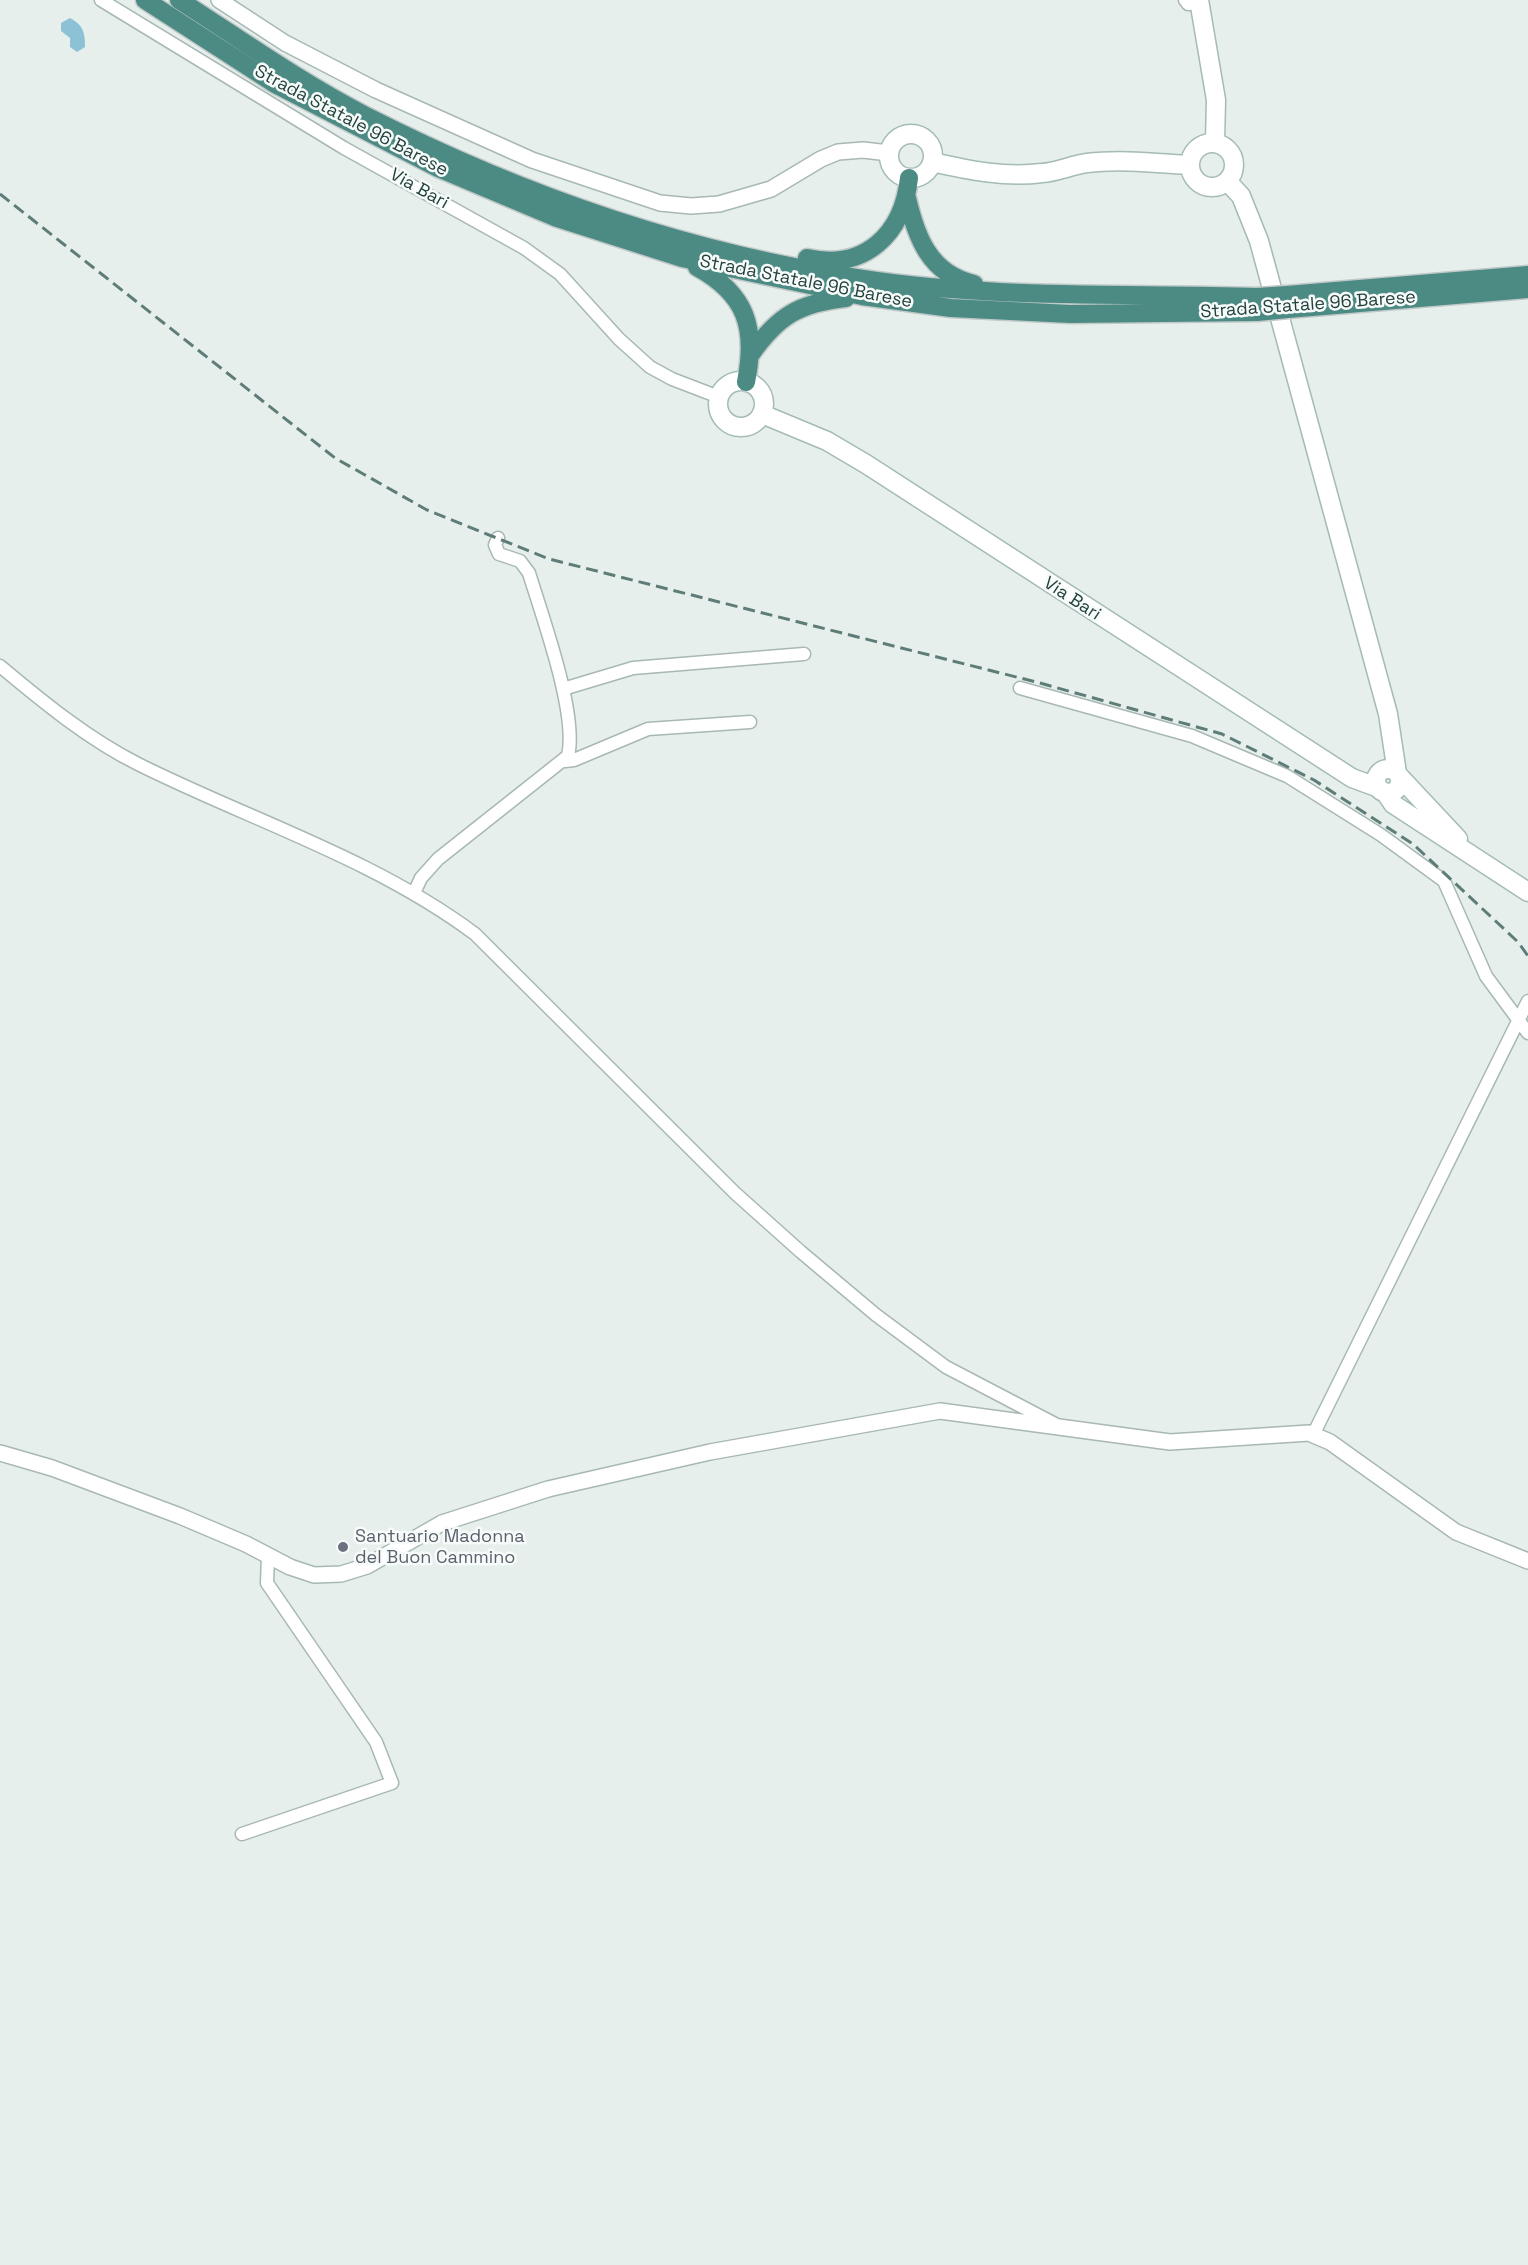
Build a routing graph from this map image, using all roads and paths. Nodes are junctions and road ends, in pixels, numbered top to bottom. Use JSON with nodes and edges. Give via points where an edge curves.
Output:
{"nodes":[{"id":1,"x":101,"y":0,"type":"edge"},
{"id":2,"x":145,"y":0,"type":"edge"},
{"id":3,"x":179,"y":0,"type":"edge"},
{"id":4,"x":219,"y":0,"type":"edge"},
{"id":5,"x":1195,"y":1,"type":"edge"},
{"id":6,"x":1215,"y":142,"type":"junction"},
{"id":7,"x":890,"y":153,"type":"junction"},
{"id":8,"x":932,"y":162,"type":"junction"},
{"id":9,"x":1190,"y":165,"type":"junction"},
{"id":10,"x":909,"y":178,"type":"junction"},
{"id":11,"x":1227,"y":181,"type":"junction"},
{"id":12,"x":907,"y":198,"type":"junction"},
{"id":13,"x":686,"y":250,"type":"junction"},
{"id":14,"x":1528,"y":275,"type":"edge"},
{"id":15,"x":1528,"y":289,"type":"edge"},
{"id":16,"x":1017,"y":292,"type":"junction"},
{"id":17,"x":862,"y":296,"type":"junction"},
{"id":18,"x":1287,"y":302,"type":"junction"},
{"id":19,"x":1257,"y":305,"type":"junction"},
{"id":20,"x":752,"y":354,"type":"junction"},
{"id":21,"x":746,"y":382,"type":"junction"},
{"id":22,"x":719,"y":397,"type":"junction"},
{"id":23,"x":762,"y":414,"type":"junction"},
{"id":24,"x":498,"y":538,"type":"dead end"},
{"id":25,"x":804,"y":654,"type":"dead end"},
{"id":26,"x":0,"y":666,"type":"edge"},
{"id":27,"x":1020,"y":688,"type":"dead end"},
{"id":28,"x":562,"y":689,"type":"junction"},
{"id":29,"x":750,"y":722,"type":"dead end"},
{"id":30,"x":565,"y":761,"type":"junction"},
{"id":31,"x":1387,"y":779,"type":"junction"},
{"id":32,"x":414,"y":892,"type":"junction"},
{"id":33,"x":1528,"y":892,"type":"edge"},
{"id":34,"x":1528,"y":1001,"type":"edge"},
{"id":35,"x":1518,"y":1020,"type":"junction"},
{"id":36,"x":1528,"y":1032,"type":"edge"},
{"id":37,"x":1056,"y":1425,"type":"junction"},
{"id":38,"x":1313,"y":1435,"type":"junction"},
{"id":39,"x":0,"y":1453,"type":"edge"},
{"id":40,"x":268,"y":1556,"type":"junction"},
{"id":41,"x":1528,"y":1561,"type":"edge"},
{"id":42,"x":242,"y":1834,"type":"dead end"}],
"edges":[{"from":1,"to":22,"type":"street","name":"Via Bari","via":[[344,148],[533,254],[560,274],[650,367]]},
{"from":2,"to":13,"type":"highway","name":"Strada Statale 96 Barese","via":[[275,84],[438,168],[557,218]]},
{"from":3,"to":13,"type":"highway","name":"Strada Statale 96 Barese","via":[[362,113],[447,155]]},
{"from":4,"to":7,"type":"street","via":[[285,43],[376,90],[532,160],[660,203],[719,204],[771,189],[838,153]]},
{"from":5,"to":6,"type":"main road","via":[[1216,100]]},
{"from":6,"to":9,"type":"main road","via":[[1194,151]]},
{"from":6,"to":11,"type":"main road","via":[[1232,154],[1234,168]]},
{"from":7,"to":8,"type":"main road","via":[[899,137],[918,135],[928,143]]},
{"from":7,"to":10,"type":"main road","via":[[896,172]]},
{"from":8,"to":9,"type":"main road","via":[[971,171],[1018,175],[1117,161]]},
{"from":8,"to":10,"type":"main road","via":[[926,172]]},
{"from":9,"to":11,"type":"main road","via":[[1194,178],[1206,186]]},
{"from":10,"to":12,"type":"highway"},
{"from":11,"to":31,"type":"main road","via":[[1241,196],[1259,241],[1392,735]]},
{"from":12,"to":13,"type":"highway","via":[[898,221],[879,244],[835,261],[752,246]]},
{"from":12,"to":16,"type":"highway","via":[[919,242],[939,267],[969,283]]},
{"from":13,"to":16,"type":"highway","name":"Strada Statale 96 Barese","via":[[865,280]]},
{"from":13,"to":17,"type":"highway","name":"Strada Statale 96 Barese"},
{"from":13,"to":20,"type":"highway","via":[[733,294],[746,318]]},
{"from":14,"to":18,"type":"highway","name":"Strada Statale 96 Barese"},
{"from":15,"to":18,"type":"highway","name":"Strada Statale 96 Barese"},
{"from":16,"to":19,"type":"highway","name":"Strada Statale 96 Barese"},
{"from":17,"to":19,"type":"highway","name":"Strada Statale 96 Barese","via":[[1016,313]]},
{"from":17,"to":20,"type":"highway","via":[[823,300],[801,308],[773,326]]},
{"from":18,"to":19,"type":"highway","name":"Strada Statale 96 Barese","bridge":true},
{"from":20,"to":21,"type":"highway"},
{"from":21,"to":22,"type":"main road","via":[[727,386]]},
{"from":21,"to":23,"type":"main road","via":[[764,400]]},
{"from":22,"to":23,"type":"main road","via":[[719,410],[732,426],[746,427]]},
{"from":23,"to":31,"type":"main road","name":"Via Bari","via":[[827,441],[866,464],[1344,772]]},
{"from":24,"to":28,"type":"street","via":[[495,545],[499,554],[519,561],[529,573]]},
{"from":25,"to":28,"type":"street","via":[[633,668]]},
{"from":26,"to":32,"type":"street","via":[[72,723],[136,763]]},
{"from":27,"to":35,"type":"street","via":[[1192,736],[1287,776],[1372,829],[1443,881],[1486,975]]},
{"from":28,"to":30,"type":"street","via":[[570,739]]},
{"from":29,"to":30,"type":"street","via":[[648,729]]},
{"from":30,"to":32,"type":"street","via":[[438,859]]},
{"from":31,"to":33,"type":"main road","via":[[1424,800],[1468,852]]},
{"from":32,"to":37,"type":"street","via":[[475,934],[735,1193],[817,1266],[946,1367]]},
{"from":34,"to":35,"type":"street"},
{"from":35,"to":36,"type":"street"},
{"from":35,"to":38,"type":"street"},
{"from":37,"to":38,"type":"street","via":[[1170,1442]]},
{"from":37,"to":40,"type":"street","via":[[940,1411],[710,1452],[548,1490],[442,1523],[367,1566],[341,1574],[314,1575]]},
{"from":38,"to":41,"type":"street","via":[[1330,1442],[1456,1532]]},
{"from":39,"to":40,"type":"street","via":[[52,1468],[180,1516]]},
{"from":40,"to":42,"type":"street","via":[[267,1583],[376,1742],[392,1783]]}]}
